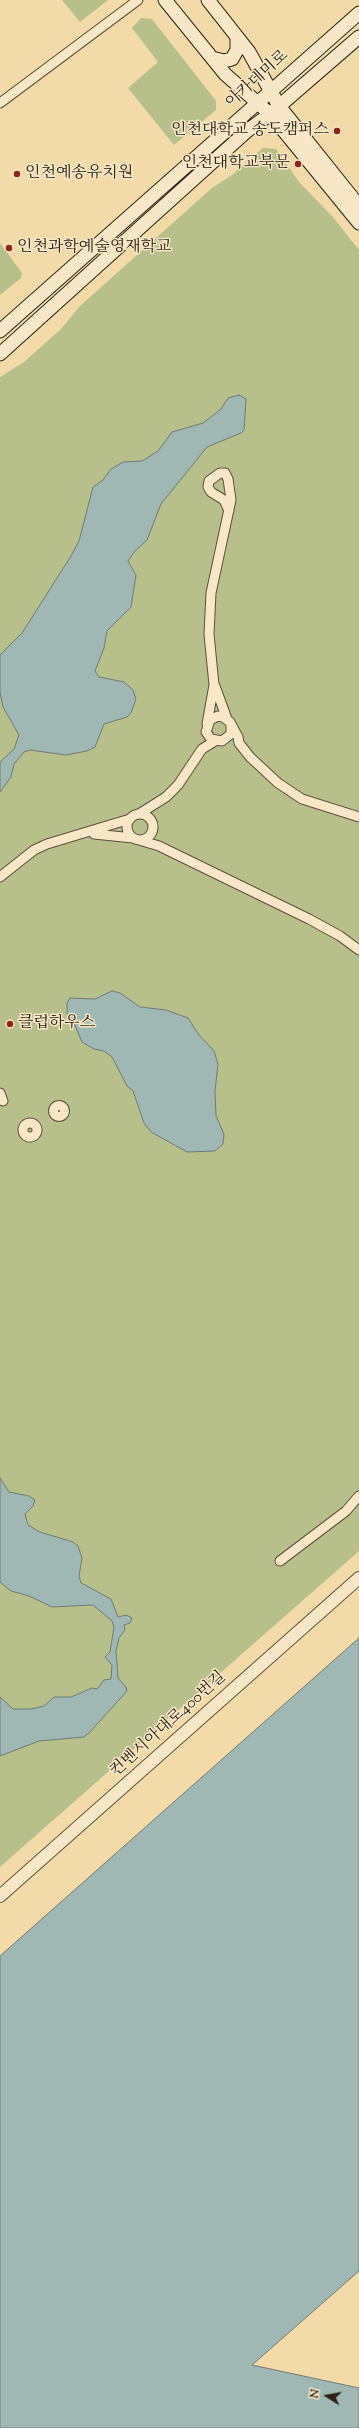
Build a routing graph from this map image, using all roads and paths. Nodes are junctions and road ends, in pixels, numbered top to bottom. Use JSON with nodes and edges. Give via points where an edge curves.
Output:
{"nodes":[{"id":1,"x":138,"y":0,"type":"edge"},
{"id":2,"x":165,"y":0,"type":"edge"},
{"id":3,"x":208,"y":0,"type":"edge"},
{"id":4,"x":359,"y":13,"type":"edge"},
{"id":5,"x":237,"y":37,"type":"junction"},
{"id":6,"x":359,"y":37,"type":"edge"},
{"id":7,"x":212,"y":58,"type":"junction"},
{"id":8,"x":271,"y":91,"type":"junction"},
{"id":9,"x":0,"y":103,"type":"edge"},
{"id":10,"x":257,"y":104,"type":"junction"},
{"id":11,"x":275,"y":110,"type":"junction"},
{"id":12,"x":359,"y":206,"type":"edge"},
{"id":13,"x":359,"y":223,"type":"edge"},
{"id":14,"x":0,"y":331,"type":"edge"},
{"id":15,"x":0,"y":354,"type":"edge"},
{"id":16,"x":229,"y":511,"type":"dead end"},
{"id":17,"x":214,"y":685,"type":"junction"},
{"id":18,"x":229,"y":722,"type":"junction"},
{"id":19,"x":206,"y":726,"type":"junction"},
{"id":20,"x":225,"y":740,"type":"junction"},
{"id":21,"x":215,"y":741,"type":"junction"},
{"id":22,"x":239,"y":743,"type":"junction"},
{"id":23,"x":198,"y":755,"type":"junction"},
{"id":24,"x":153,"y":807,"type":"junction"},
{"id":25,"x":134,"y":816,"type":"junction"},
{"id":26,"x":359,"y":817,"type":"edge"},
{"id":27,"x":150,"y":819,"type":"junction"},
{"id":28,"x":152,"y":832,"type":"junction"},
{"id":29,"x":86,"y":833,"type":"junction"},
{"id":30,"x":136,"y":839,"type":"junction"},
{"id":31,"x":159,"y":846,"type":"junction"},
{"id":32,"x":23,"y":858,"type":"junction"},
{"id":33,"x":0,"y":868,"type":"edge"},
{"id":34,"x":0,"y":877,"type":"edge"},
{"id":35,"x":359,"y":950,"type":"edge"},
{"id":36,"x":359,"y":1496,"type":"edge"},
{"id":37,"x":280,"y":1561,"type":"dead end"},
{"id":38,"x":359,"y":1578,"type":"edge"},
{"id":39,"x":0,"y":1896,"type":"edge"}],
"edges":[{"from":1,"to":9,"type":"street"},
{"from":2,"to":7,"type":"main road"},
{"from":3,"to":5,"type":"main road"},
{"from":4,"to":8,"type":"main road","name":"아카데미로"},
{"from":5,"to":7,"type":"main road","via":[[237,50],[232,59],[224,61]]},
{"from":5,"to":8,"type":"main road","via":[[249,52]]},
{"from":6,"to":11,"type":"main road","name":"아카데미로"},
{"from":7,"to":10,"type":"main road"},
{"from":8,"to":10,"type":"main road","name":"아카데미로"},
{"from":8,"to":11,"type":"main road"},
{"from":10,"to":11,"type":"main road"},
{"from":10,"to":14,"type":"main road","name":"아카데미로"},
{"from":11,"to":12,"type":"main road"},
{"from":11,"to":13,"type":"main road"},
{"from":11,"to":15,"type":"main road","name":"아카데미로","via":[[247,131]]},
{"from":16,"to":17,"type":"street","via":[[211,593],[209,634]]},
{"from":17,"to":18,"type":"street"},
{"from":17,"to":19,"type":"street"},
{"from":18,"to":19,"type":"street","via":[[218,716],[210,720]]},
{"from":18,"to":20,"type":"street","via":[[231,734]]},
{"from":18,"to":22,"type":"street"},
{"from":19,"to":21,"type":"street","via":[[208,736]]},
{"from":19,"to":23,"type":"street"},
{"from":20,"to":21,"type":"street"},
{"from":20,"to":22,"type":"street"},
{"from":21,"to":23,"type":"street","via":[[208,743]]},
{"from":22,"to":26,"type":"street","via":[[267,775],[291,792],[318,805]]},
{"from":23,"to":24,"type":"street","via":[[178,785]]},
{"from":24,"to":25,"type":"street"},
{"from":24,"to":27,"type":"street"},
{"from":25,"to":27,"type":"street"},
{"from":25,"to":29,"type":"street"},
{"from":25,"to":30,"type":"street","via":[[128,831]]},
{"from":27,"to":28,"type":"street"},
{"from":28,"to":30,"type":"street","via":[[147,838]]},
{"from":28,"to":31,"type":"street"},
{"from":29,"to":30,"type":"street"},
{"from":29,"to":32,"type":"street","via":[[47,844]]},
{"from":30,"to":31,"type":"street"},
{"from":31,"to":35,"type":"street","via":[[324,926]]},
{"from":32,"to":33,"type":"street"},
{"from":32,"to":34,"type":"street"},
{"from":36,"to":37,"type":"street","via":[[346,1511]]},
{"from":38,"to":39,"type":"street","name":"컨벤시아대로400번길"}]}
